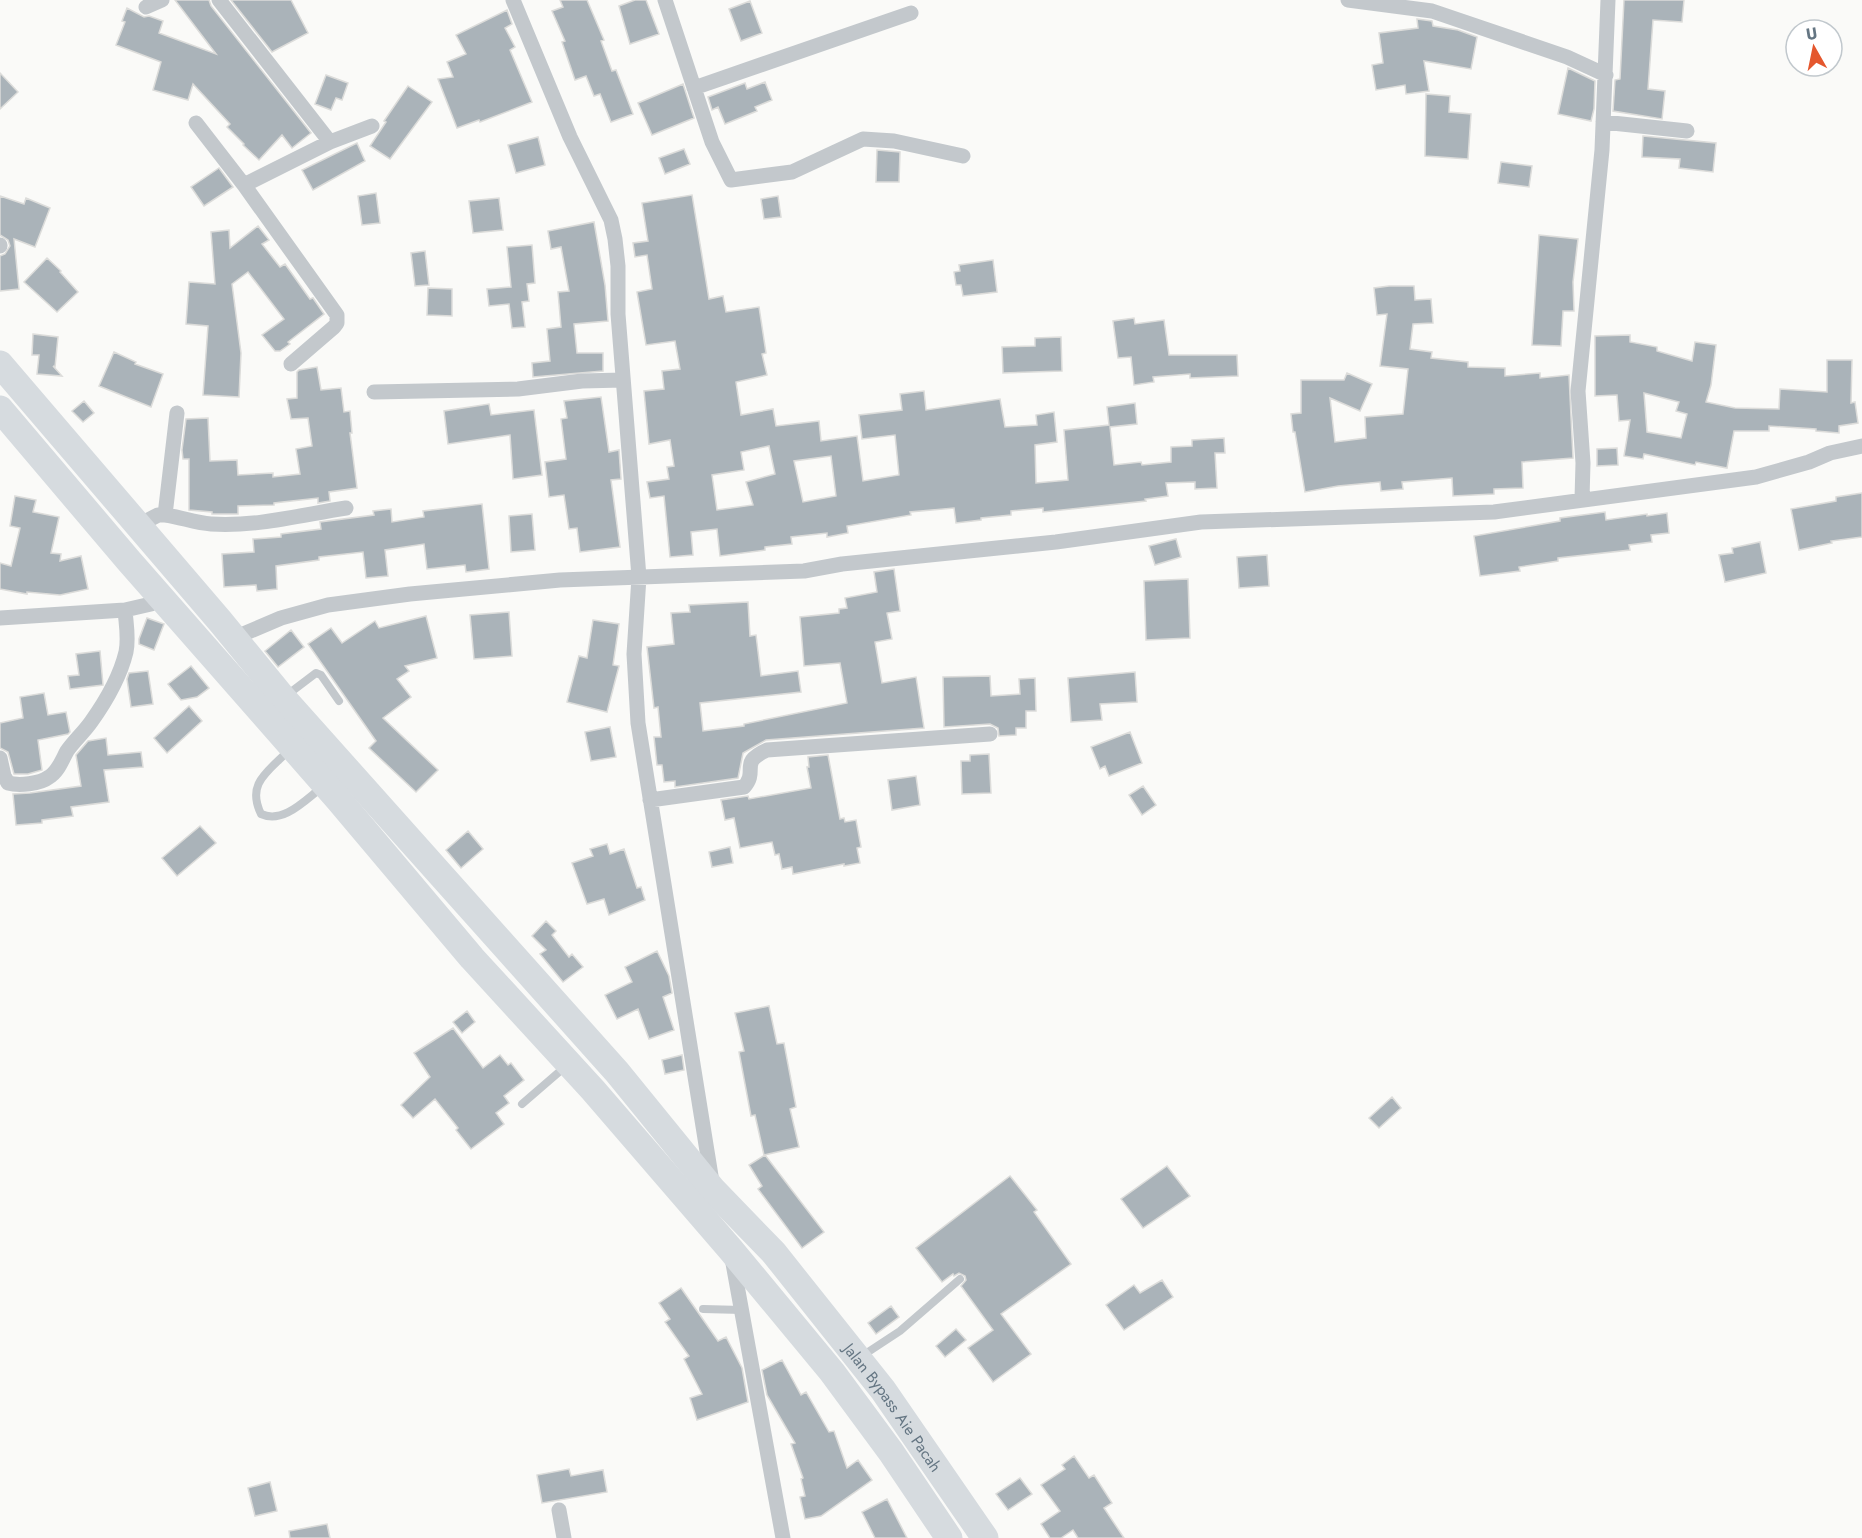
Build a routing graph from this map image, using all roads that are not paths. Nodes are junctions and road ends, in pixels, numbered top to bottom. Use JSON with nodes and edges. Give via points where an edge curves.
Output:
{"nodes":[{"id":1,"x":162,"y":0,"type":"edge"},
{"id":2,"x":219,"y":0,"type":"edge"},
{"id":3,"x":514,"y":0,"type":"edge"},
{"id":4,"x":664,"y":0,"type":"edge"},
{"id":5,"x":1347,"y":0,"type":"edge"},
{"id":6,"x":1608,"y":0,"type":"edge"},
{"id":7,"x":146,"y":7,"type":"dead end"},
{"id":8,"x":911,"y":13,"type":"dead end"},
{"id":9,"x":1606,"y":75,"type":"junction"},
{"id":10,"x":694,"y":88,"type":"junction"},
{"id":11,"x":1603,"y":122,"type":"junction"},
{"id":12,"x":196,"y":123,"type":"dead end"},
{"id":13,"x":372,"y":126,"type":"dead end"},
{"id":14,"x":1686,"y":131,"type":"dead end"},
{"id":15,"x":330,"y":142,"type":"junction"},
{"id":16,"x":963,"y":156,"type":"dead end"},
{"id":17,"x":244,"y":185,"type":"junction"},
{"id":18,"x":0,"y":364,"type":"edge"},
{"id":19,"x":291,"y":364,"type":"dead end"},
{"id":20,"x":623,"y":380,"type":"junction"},
{"id":21,"x":374,"y":392,"type":"dead end"},
{"id":22,"x":0,"y":409,"type":"edge"},
{"id":23,"x":177,"y":413,"type":"dead end"},
{"id":24,"x":1862,"y":446,"type":"edge"},
{"id":25,"x":1582,"y":499,"type":"junction"},
{"id":26,"x":345,"y":508,"type":"dead end"},
{"id":27,"x":165,"y":514,"type":"junction"},
{"id":28,"x":137,"y":526,"type":"junction"},
{"id":29,"x":639,"y":577,"type":"junction"},
{"id":30,"x":162,"y":598,"type":"junction"},
{"id":31,"x":125,"y":610,"type":"junction"},
{"id":32,"x":0,"y":618,"type":"edge"},
{"id":33,"x":234,"y":638,"type":"junction"},
{"id":34,"x":283,"y":698,"type":"junction"},
{"id":35,"x":339,"y":701,"type":"dead end"},
{"id":36,"x":990,"y":734,"type":"dead end"},
{"id":37,"x":292,"y":747,"type":"junction"},
{"id":38,"x":0,"y":759,"type":"edge"},
{"id":39,"x":324,"y":785,"type":"junction"},
{"id":40,"x":650,"y":800,"type":"junction"},
{"id":41,"x":569,"y":1064,"type":"junction"},
{"id":42,"x":522,"y":1104,"type":"dead end"},
{"id":43,"x":713,"y":1190,"type":"junction"},
{"id":44,"x":730,"y":1250,"type":"junction"},
{"id":45,"x":960,"y":1279,"type":"dead end"},
{"id":46,"x":703,"y":1309,"type":"dead end"},
{"id":47,"x":742,"y":1310,"type":"junction"},
{"id":48,"x":858,"y":1359,"type":"junction"},
{"id":49,"x":559,"y":1510,"type":"dead end"},
{"id":50,"x":564,"y":1538,"type":"edge"},
{"id":51,"x":783,"y":1538,"type":"edge"},
{"id":52,"x":949,"y":1538,"type":"edge"},
{"id":53,"x":985,"y":1538,"type":"edge"}],
"edges":[{"from":1,"to":7,"type":"street"},
{"from":2,"to":15,"type":"street"},
{"from":3,"to":20,"type":"street","via":[[570,137],[611,220],[618,266]]},
{"from":4,"to":10,"type":"street"},
{"from":5,"to":9,"type":"street","via":[[1432,11],[1567,57]]},
{"from":6,"to":9,"type":"street"},
{"from":8,"to":10,"type":"street"},
{"from":9,"to":11,"type":"street"},
{"from":10,"to":16,"type":"street","via":[[712,142],[731,180],[792,172],[863,139],[894,141]]},
{"from":11,"to":14,"type":"street"},
{"from":11,"to":25,"type":"street","via":[[1578,391]]},
{"from":12,"to":17,"type":"street"},
{"from":13,"to":15,"type":"street"},
{"from":15,"to":17,"type":"street"},
{"from":17,"to":19,"type":"street","via":[[337,315],[334,327]]},
{"from":18,"to":28,"type":"highway","name":"Jalan Bypass Aie Pacah"},
{"from":20,"to":21,"type":"street","via":[[518,389]]},
{"from":20,"to":29,"type":"street"},
{"from":22,"to":30,"type":"highway","name":"Jalan Bypass Aie Pacah"},
{"from":23,"to":27,"type":"street"},
{"from":24,"to":25,"type":"street","via":[[1756,477]]},
{"from":25,"to":29,"type":"street","via":[[1494,512],[1201,522],[804,571]]},
{"from":26,"to":27,"type":"street","via":[[230,524],[208,524]]},
{"from":27,"to":28,"type":"street"},
{"from":28,"to":33,"type":"highway","name":"Jalan Bypass Aie Pacah"},
{"from":29,"to":33,"type":"street","via":[[560,579],[328,605],[281,618]]},
{"from":29,"to":40,"type":"street","via":[[635,692]]},
{"from":30,"to":31,"type":"street"},
{"from":30,"to":37,"type":"highway","name":"Jalan Bypass Aie Pacah"},
{"from":31,"to":32,"type":"street"},
{"from":31,"to":38,"type":"street","via":[[128,634],[118,677],[52,776],[14,785],[4,776]]},
{"from":33,"to":34,"type":"highway","name":"Jalan Bypass Aie Pacah"},
{"from":34,"to":35,"type":"lane","via":[[316,673]]},
{"from":34,"to":43,"type":"highway","name":"Jalan Bypass Aie Pacah","via":[[617,1072]]},
{"from":36,"to":40,"type":"street","via":[[768,750],[752,759],[750,777],[744,787]]},
{"from":37,"to":39,"type":"highway","name":"Jalan Bypass Aie Pacah"},
{"from":37,"to":39,"type":"lane","via":[[258,784],[254,794],[261,814],[274,818],[284,815]]},
{"from":39,"to":41,"type":"highway","name":"Jalan Bypass Aie Pacah"},
{"from":40,"to":43,"type":"street"},
{"from":41,"to":42,"type":"lane"},
{"from":41,"to":44,"type":"highway","name":"Jalan Bypass Aie Pacah"},
{"from":43,"to":44,"type":"street"},
{"from":43,"to":48,"type":"highway","name":"Jalan Bypass Aie Pacah","via":[[774,1253]]},
{"from":44,"to":47,"type":"street"},
{"from":44,"to":52,"type":"highway","name":"Jalan Bypass Aie Pacah","via":[[832,1372]]},
{"from":45,"to":48,"type":"lane","via":[[900,1331]]},
{"from":46,"to":47,"type":"lane"},
{"from":47,"to":51,"type":"street"},
{"from":48,"to":53,"type":"highway","name":"Jalan Bypass Aie Pacah","via":[[910,1427]]},
{"from":49,"to":50,"type":"street"}]}
